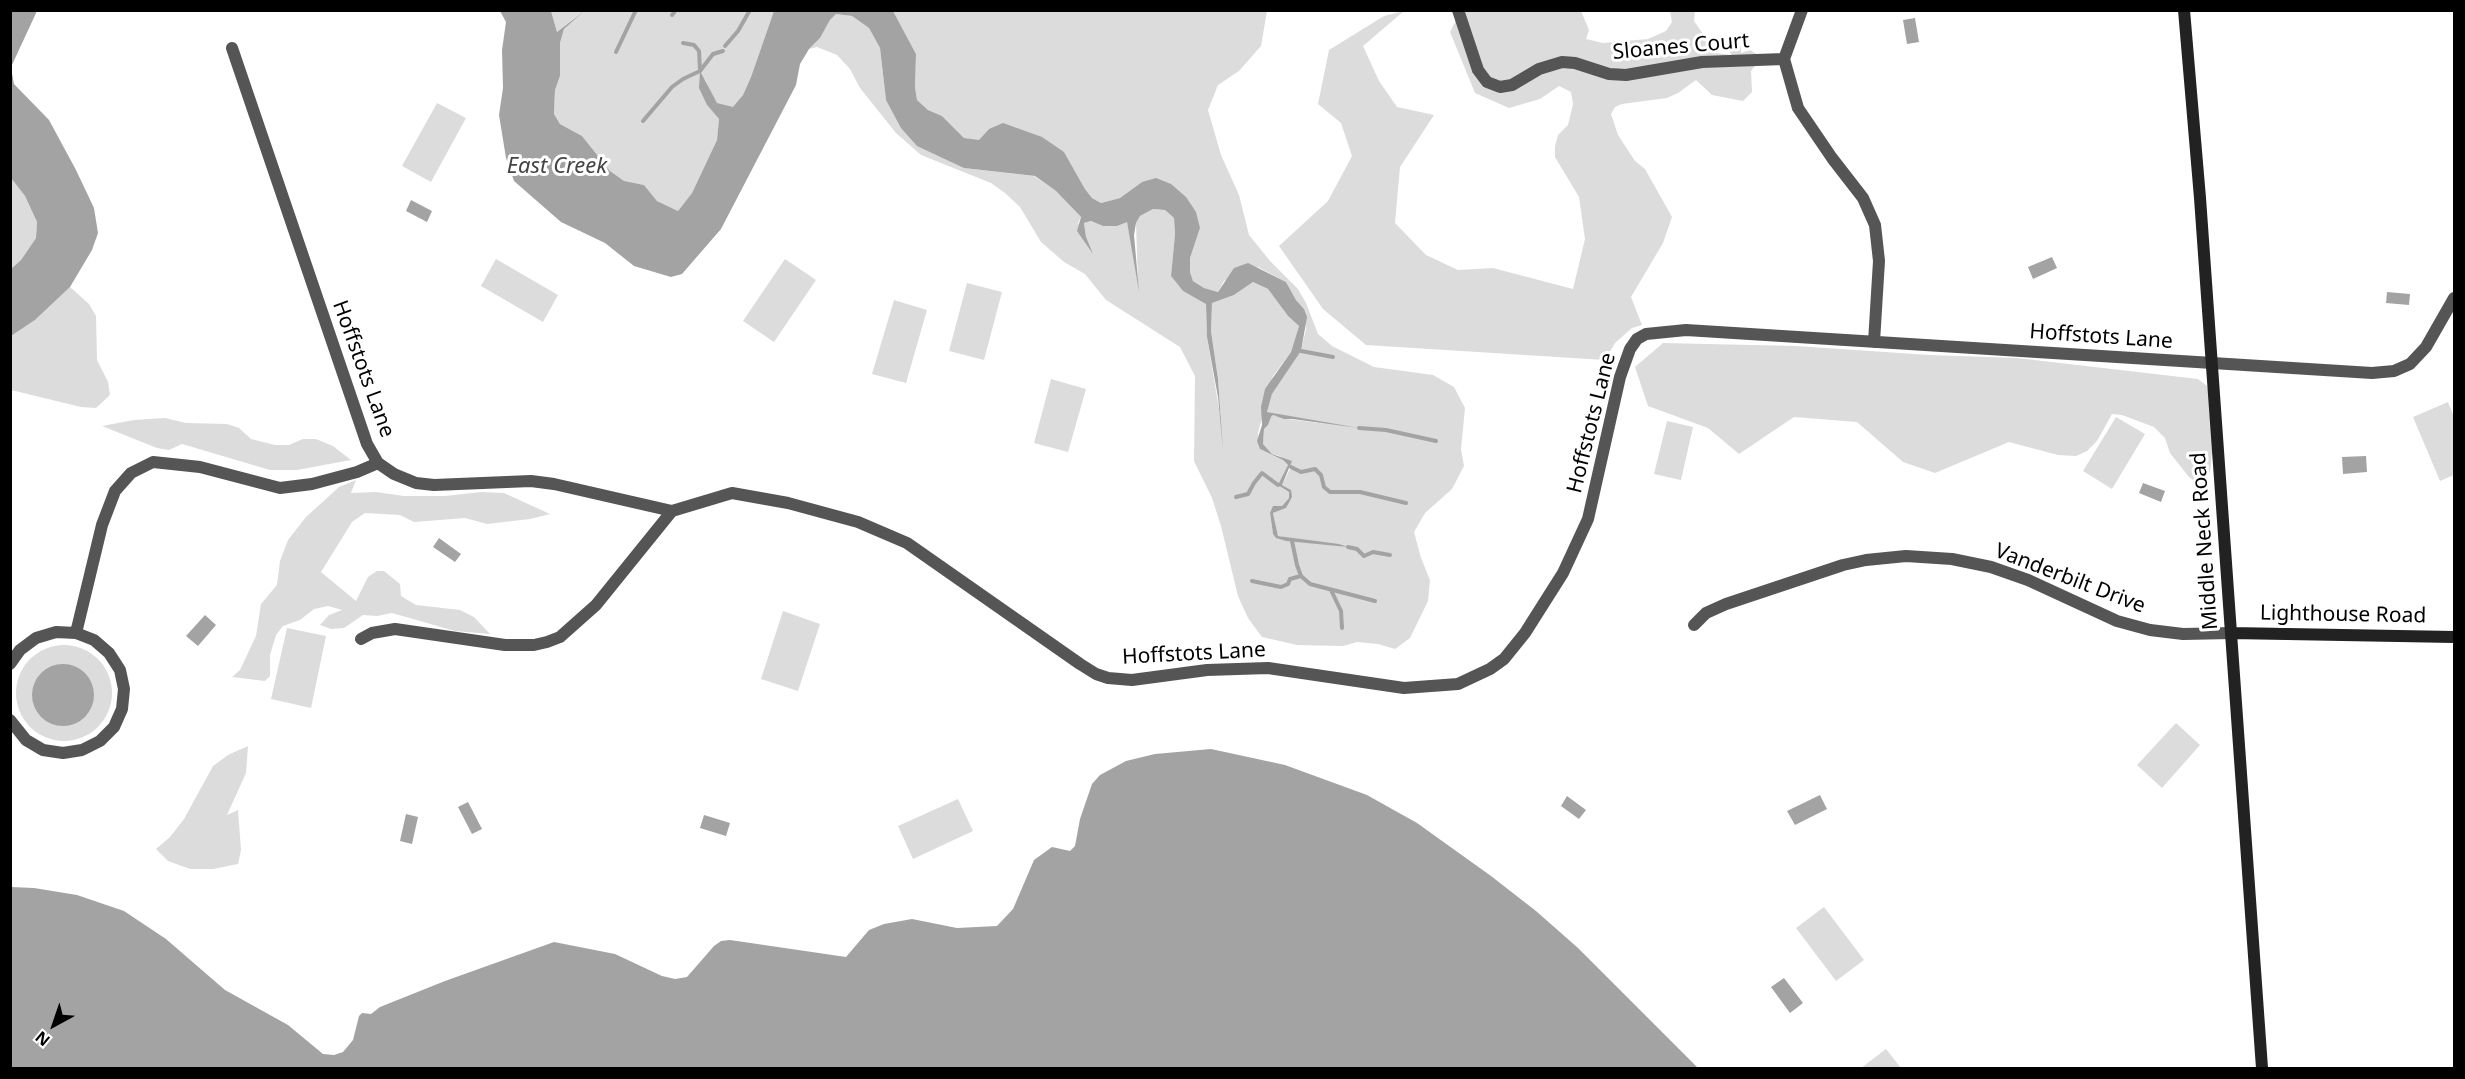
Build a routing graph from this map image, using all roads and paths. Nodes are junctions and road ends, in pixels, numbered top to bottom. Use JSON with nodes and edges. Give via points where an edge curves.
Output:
{"nodes":[{"id":1,"x":1458,"y":10,"type":"edge"},
{"id":2,"x":1802,"y":10,"type":"edge"},
{"id":3,"x":2184,"y":10,"type":"edge"},
{"id":4,"x":232,"y":48,"type":"dead end"},
{"id":5,"x":1784,"y":59,"type":"junction"},
{"id":6,"x":2454,"y":298,"type":"edge"},
{"id":7,"x":1874,"y":342,"type":"junction"},
{"id":8,"x":2212,"y":364,"type":"junction"},
{"id":9,"x":378,"y":463,"type":"junction"},
{"id":10,"x":672,"y":511,"type":"junction"},
{"id":11,"x":1694,"y":626,"type":"dead end"},
{"id":12,"x":76,"y":633,"type":"junction"},
{"id":13,"x":2231,"y":633,"type":"junction"},
{"id":14,"x":2454,"y":637,"type":"edge"},
{"id":15,"x":361,"y":639,"type":"dead end"},
{"id":16,"x":10,"y":664,"type":"edge"},
{"id":17,"x":10,"y":720,"type":"edge"},
{"id":18,"x":2262,"y":1068,"type":"edge"}],
"edges":[{"from":1,"to":5,"type":"street","name":"Sloanes Court","via":[[1478,70],[1487,82],[1500,87],[1562,62],[1626,75],[1702,62]]},
{"from":2,"to":5,"type":"street"},
{"from":3,"to":8,"type":"street","name":"Middle Neck Road"},
{"from":4,"to":9,"type":"street","name":"Hoffstots Lane","via":[[367,444]]},
{"from":5,"to":7,"type":"street","via":[[1798,108],[1863,198],[1875,225],[1879,261]]},
{"from":6,"to":8,"type":"street","name":"Hoffstots Lane","via":[[2426,346],[2410,364],[2394,370],[2372,373]]},
{"from":7,"to":8,"type":"street","name":"Hoffstots Lane"},
{"from":7,"to":10,"type":"street","name":"Hoffstots Lane","via":[[1686,330],[1652,333],[1637,339],[1620,377],[1588,519],[1563,573],[1504,659],[1474,678],[1438,687],[1404,688],[1268,668],[1207,670],[1132,680],[1108,678],[1080,664],[907,543],[858,522],[732,493]]},
{"from":8,"to":13,"type":"street","name":"Middle Neck Road"},
{"from":9,"to":10,"type":"street","name":"Hoffstots Lane","via":[[416,483],[531,481]]},
{"from":9,"to":12,"type":"street","via":[[357,472],[280,488],[188,466],[153,462],[131,472],[114,491],[102,525]]},
{"from":10,"to":15,"type":"street","via":[[596,605],[560,637],[534,645],[505,645],[395,629]]},
{"from":11,"to":13,"type":"street","name":"Vanderbilt Drive","via":[[1706,613],[1726,604],[1800,579],[1866,560],[1905,556],[1991,567],[2117,621],[2150,630]]},
{"from":12,"to":16,"type":"street","via":[[56,632],[36,638]]},
{"from":12,"to":17,"type":"street","via":[[94,640],[120,670],[124,689],[122,709],[114,727],[100,741],[82,750],[63,753],[43,750],[26,740]]},
{"from":13,"to":14,"type":"street","name":"Lighthouse Road"},
{"from":13,"to":18,"type":"street","name":"Middle Neck Road"}]}
